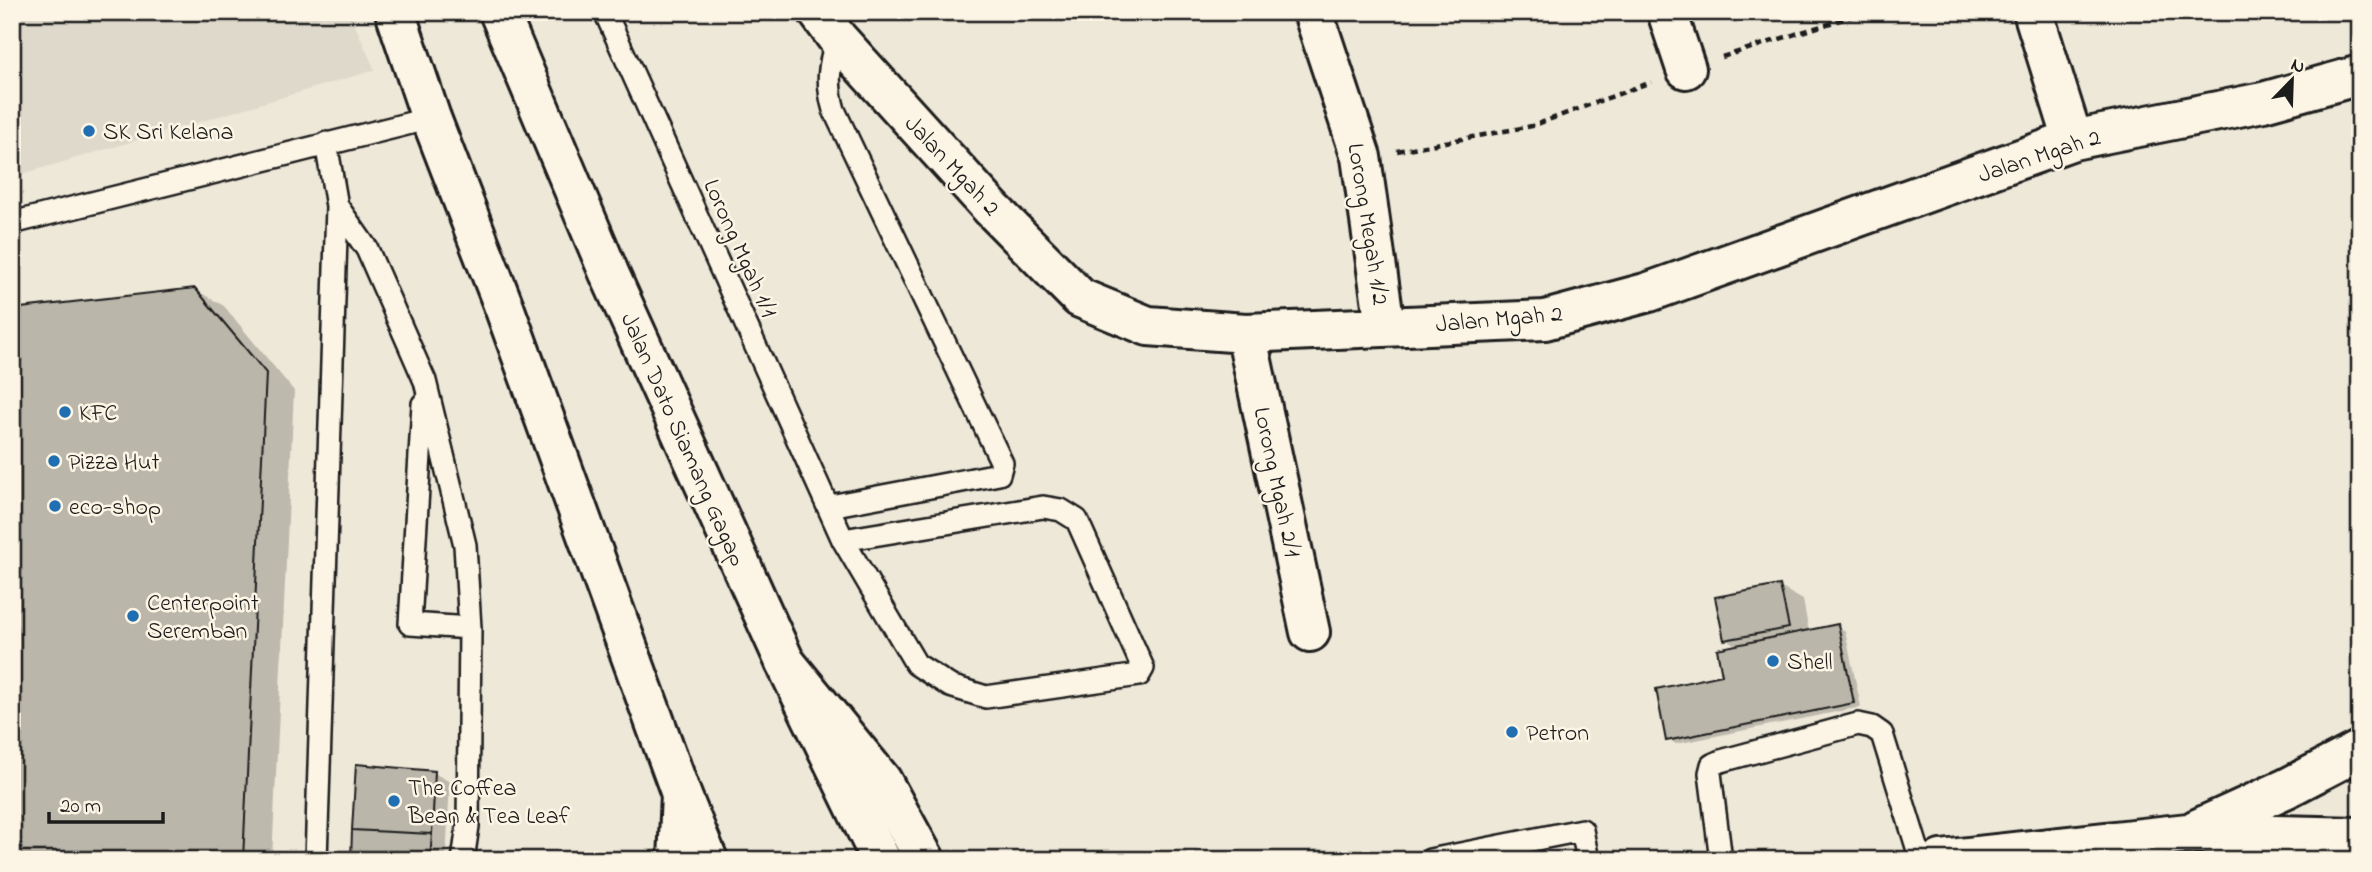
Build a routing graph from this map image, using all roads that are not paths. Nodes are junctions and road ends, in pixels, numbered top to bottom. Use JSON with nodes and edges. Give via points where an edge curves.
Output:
{"nodes":[{"id":1,"x":395,"y":12,"type":"edge"},
{"id":2,"x":605,"y":12,"type":"edge"},
{"id":3,"x":1667,"y":12,"type":"edge"},
{"id":4,"x":2033,"y":12,"type":"edge"},
{"id":5,"x":507,"y":16,"type":"edge"},
{"id":6,"x":828,"y":25,"type":"edge"},
{"id":7,"x":1318,"y":27,"type":"edge"},
{"id":8,"x":1686,"y":69,"type":"road end"},
{"id":9,"x":2360,"y":75,"type":"edge"},
{"id":10,"x":431,"y":118,"type":"junction"},
{"id":11,"x":2073,"y":140,"type":"junction"},
{"id":12,"x":326,"y":143,"type":"junction"},
{"id":13,"x":337,"y":206,"type":"junction"},
{"id":14,"x":12,"y":223,"type":"edge"},
{"id":15,"x":1385,"y":326,"type":"junction"},
{"id":16,"x":1246,"y":333,"type":"junction"},
{"id":17,"x":425,"y":381,"type":"junction"},
{"id":18,"x":830,"y":506,"type":"junction"},
{"id":19,"x":844,"y":540,"type":"junction"},
{"id":20,"x":470,"y":628,"type":"junction"},
{"id":21,"x":1310,"y":632,"type":"dead end"},
{"id":22,"x":785,"y":663,"type":"junction"},
{"id":23,"x":2360,"y":750,"type":"edge"},
{"id":24,"x":681,"y":794,"type":"junction"},
{"id":25,"x":2189,"y":833,"type":"junction"},
{"id":26,"x":2360,"y":836,"type":"edge"},
{"id":27,"x":316,"y":860,"type":"edge"},
{"id":28,"x":463,"y":860,"type":"edge"},
{"id":29,"x":678,"y":860,"type":"edge"},
{"id":30,"x":708,"y":860,"type":"edge"},
{"id":31,"x":881,"y":860,"type":"edge"},
{"id":32,"x":925,"y":860,"type":"edge"},
{"id":33,"x":1430,"y":860,"type":"edge"},
{"id":34,"x":1588,"y":860,"type":"edge"},
{"id":35,"x":1721,"y":860,"type":"edge"},
{"id":36,"x":1921,"y":860,"type":"edge"},
{"id":37,"x":1941,"y":860,"type":"edge"}],
"edges":[{"from":1,"to":10,"type":"main road"},
{"from":2,"to":18,"type":"lane","name":"Lorong Mgah 1/1"},
{"from":3,"to":8,"type":"main road"},
{"from":4,"to":11,"type":"main road"},
{"from":5,"to":22,"type":"main road","name":"Jalan Dato Siamang Gagap","via":[[609,273]]},
{"from":6,"to":16,"type":"main road","name":"Jalan Mgah 2","via":[[992,209],[1080,298],[1148,326]]},
{"from":6,"to":18,"type":"lane","via":[[829,92],[834,110],[1002,463],[999,474]]},
{"from":7,"to":15,"type":"main road","name":"Lorong Megah 1/2","via":[[1362,157]]},
{"from":9,"to":11,"type":"main road","name":"Jalan Mgah 2","via":[[2263,102]]},
{"from":10,"to":12,"type":"lane"},
{"from":10,"to":24,"type":"main road"},
{"from":11,"to":15,"type":"main road","name":"Jalan Mgah 2","via":[[1649,292],[1545,320]]},
{"from":12,"to":13,"type":"lane"},
{"from":12,"to":14,"type":"lane"},
{"from":13,"to":17,"type":"lane","via":[[367,249]]},
{"from":13,"to":27,"type":"lane"},
{"from":15,"to":16,"type":"main road","name":"Jalan Mgah 2"},
{"from":16,"to":21,"type":"main road","name":"Lorong Mgah 2/1"},
{"from":17,"to":20,"type":"lane","via":[[465,545]]},
{"from":17,"to":20,"type":"lane","via":[[410,624]]},
{"from":18,"to":19,"type":"lane","name":"Lorong Mgah 1/1"},
{"from":19,"to":19,"type":"lane","name":"Lorong Mgah 1/1","via":[[915,664],[950,686],[986,698],[1139,676],[1143,668],[1077,520],[1061,510],[1043,508]]},
{"from":20,"to":28,"type":"lane","via":[[468,826]]},
{"from":22,"to":31,"type":"main road","name":"Jalan Dato Siamang Gagap"},
{"from":22,"to":32,"type":"main road","via":[[882,780]]},
{"from":23,"to":25,"type":"main road"},
{"from":24,"to":29,"type":"main road"},
{"from":24,"to":30,"type":"main road"},
{"from":25,"to":26,"type":"main road"},
{"from":25,"to":37,"type":"main road"},
{"from":33,"to":34,"type":"lane","via":[[1581,830]]},
{"from":35,"to":36,"type":"lane","via":[[1712,765],[1858,724],[1882,734]]}]}
